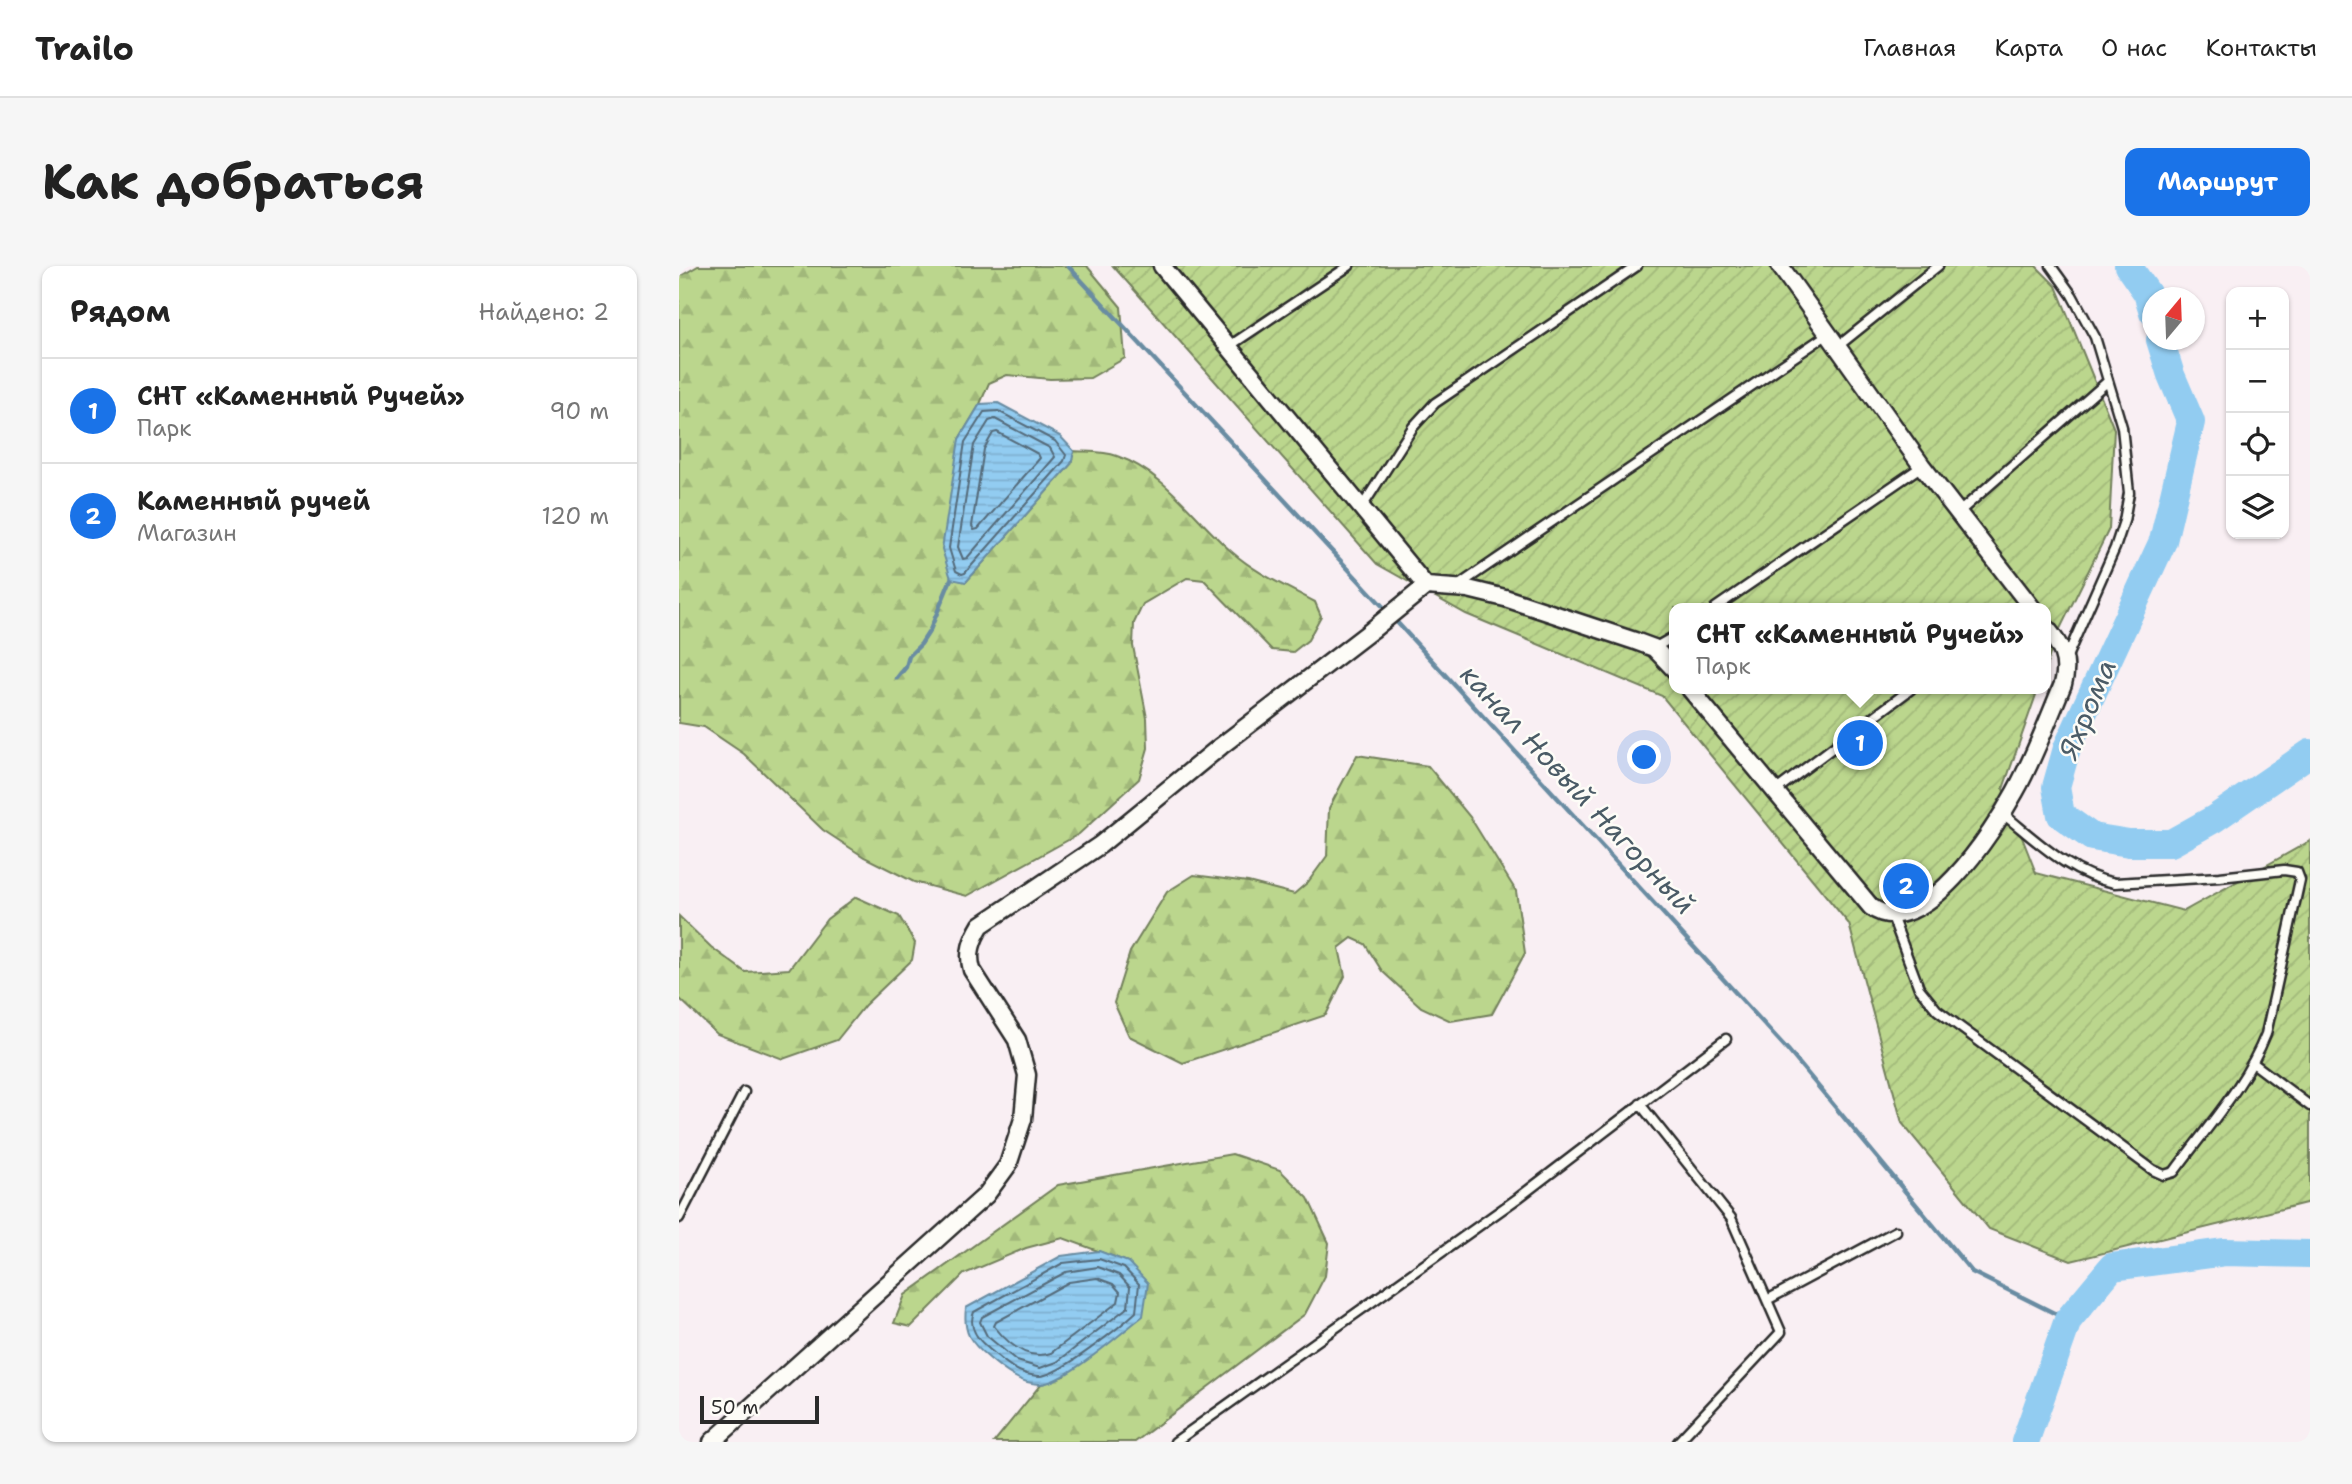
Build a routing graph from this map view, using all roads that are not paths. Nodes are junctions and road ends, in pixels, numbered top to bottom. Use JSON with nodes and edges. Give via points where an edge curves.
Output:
{"nodes":[{"id":1,"x":1162,"y":266,"type":"edge"},
{"id":2,"x":1349,"y":266,"type":"edge"},
{"id":3,"x":1637,"y":266,"type":"edge"},
{"id":4,"x":1780,"y":266,"type":"edge"},
{"id":5,"x":1938,"y":266,"type":"edge"},
{"id":6,"x":2051,"y":266,"type":"edge"},
{"id":7,"x":1832,"y":341,"type":"junction"},
{"id":8,"x":1228,"y":346,"type":"junction"},
{"id":9,"x":2107,"y":382,"type":"junction"},
{"id":10,"x":1922,"y":466,"type":"junction"},
{"id":11,"x":1362,"y":508,"type":"junction"},
{"id":12,"x":1958,"y":513,"type":"junction"},
{"id":13,"x":1426,"y":586,"type":"junction"},
{"id":14,"x":1453,"y":588,"type":"junction"},
{"id":15,"x":1723,"y":603,"type":"edge"},
{"id":16,"x":2026,"y":603,"type":"edge"},
{"id":17,"x":2051,"y":634,"type":"edge"},
{"id":18,"x":1669,"y":639,"type":"edge"},
{"id":19,"x":1654,"y":648,"type":"junction"},
{"id":20,"x":2066,"y":659,"type":"junction"},
{"id":21,"x":1669,"y":664,"type":"edge"},
{"id":22,"x":1694,"y":694,"type":"edge"},
{"id":23,"x":1905,"y":694,"type":"edge"},
{"id":24,"x":1775,"y":791,"type":"junction"},
{"id":25,"x":2002,"y":813,"type":"junction"},
{"id":26,"x":1892,"y":916,"type":"junction"},
{"id":27,"x":1726,"y":1039,"type":"dead end"},
{"id":28,"x":2253,"y":1063,"type":"junction"},
{"id":29,"x":744,"y":1092,"type":"dead end"},
{"id":30,"x":1640,"y":1104,"type":"junction"},
{"id":31,"x":2310,"y":1106,"type":"edge"},
{"id":32,"x":679,"y":1218,"type":"edge"},
{"id":33,"x":1896,"y":1231,"type":"dead end"},
{"id":34,"x":1767,"y":1300,"type":"junction"},
{"id":35,"x":712,"y":1442,"type":"edge"},
{"id":36,"x":1175,"y":1442,"type":"edge"},
{"id":37,"x":1678,"y":1442,"type":"edge"}],
"edges":[{"from":1,"to":8,"type":"street"},
{"from":2,"to":8,"type":"lane"},
{"from":3,"to":11,"type":"lane","via":[[1435,403],[1413,427]]},
{"from":4,"to":7,"type":"street"},
{"from":5,"to":7,"type":"lane"},
{"from":6,"to":9,"type":"lane","via":[[2095,337]]},
{"from":7,"to":10,"type":"street"},
{"from":7,"to":14,"type":"lane"},
{"from":8,"to":11,"type":"street"},
{"from":9,"to":12,"type":"lane"},
{"from":9,"to":20,"type":"lane","via":[[2122,427],[2127,502],[2115,548]]},
{"from":10,"to":12,"type":"street"},
{"from":10,"to":15,"type":"lane"},
{"from":11,"to":13,"type":"street"},
{"from":12,"to":16,"type":"street"},
{"from":13,"to":14,"type":"street"},
{"from":13,"to":35,"type":"street","via":[[1100,845],[981,925],[973,938],[972,970],[1017,1040],[1027,1075],[1023,1119],[1008,1165],[986,1195]]},
{"from":14,"to":19,"type":"street","via":[[1505,598]]},
{"from":17,"to":20,"type":"street"},
{"from":18,"to":19,"type":"lane"},
{"from":19,"to":21,"type":"street"},
{"from":20,"to":25,"type":"street","via":[[2063,684]]},
{"from":22,"to":24,"type":"street"},
{"from":23,"to":24,"type":"lane"},
{"from":24,"to":26,"type":"street","via":[[1871,906]]},
{"from":25,"to":26,"type":"street","via":[[1944,889],[1911,911]]},
{"from":25,"to":28,"type":"lane","via":[[2077,870],[2115,883],[2297,872],[2266,1034]]},
{"from":26,"to":28,"type":"lane","via":[[1919,988],[1937,1010],[2164,1175],[2174,1172]]},
{"from":27,"to":30,"type":"lane"},
{"from":28,"to":31,"type":"lane"},
{"from":29,"to":32,"type":"lane"},
{"from":30,"to":34,"type":"lane","via":[[1731,1219]]},
{"from":30,"to":36,"type":"lane","via":[[1518,1198]]},
{"from":33,"to":34,"type":"lane"},
{"from":34,"to":37,"type":"lane","via":[[1781,1332]]}]}
